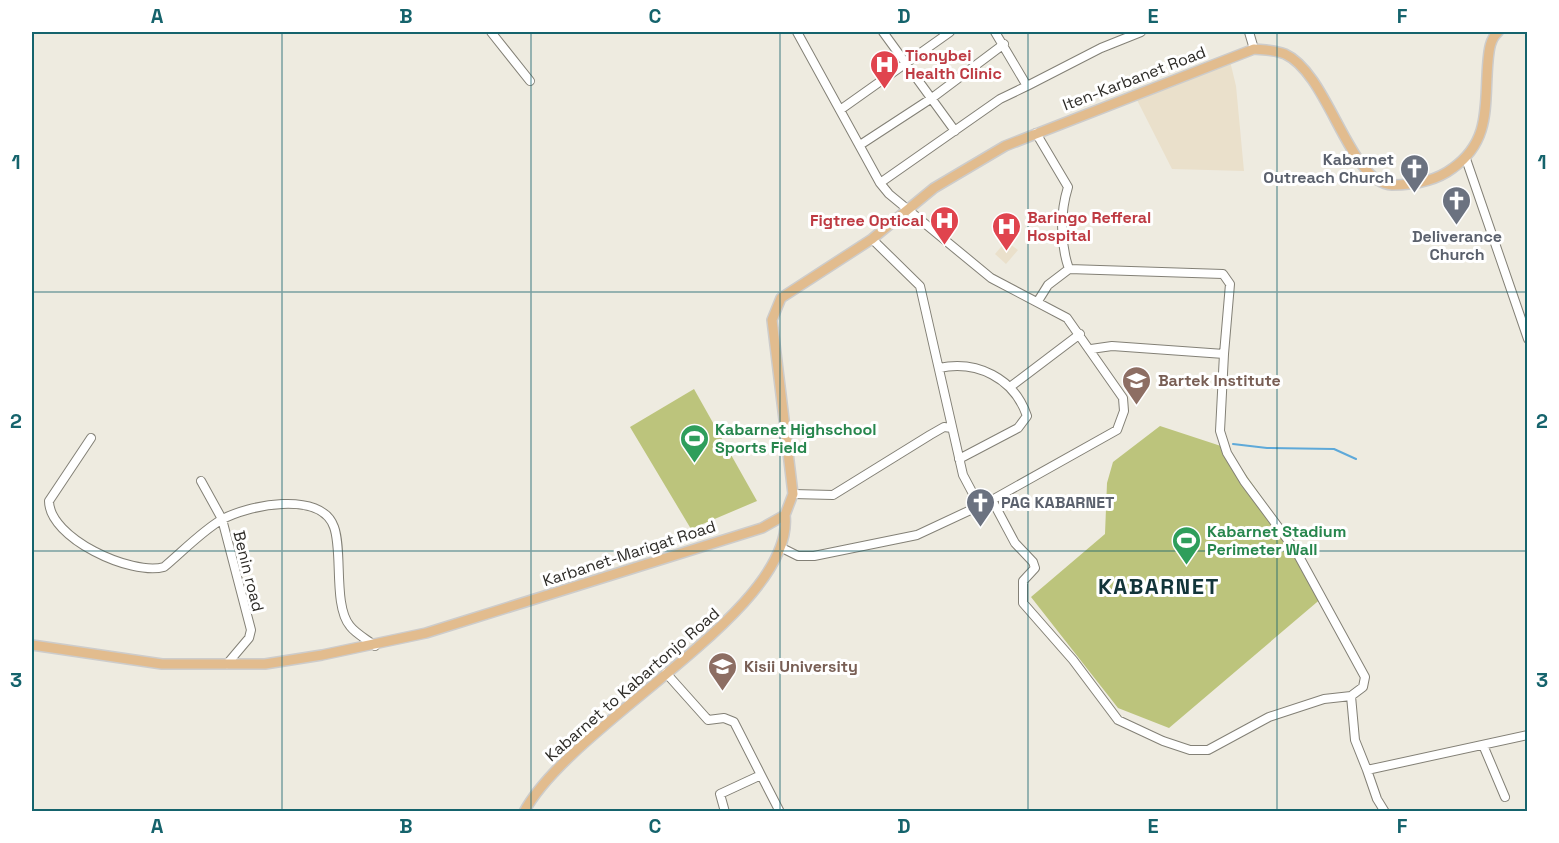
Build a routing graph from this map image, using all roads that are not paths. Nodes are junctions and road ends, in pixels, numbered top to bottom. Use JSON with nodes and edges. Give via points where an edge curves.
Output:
{"nodes":[{"id":1,"x":491,"y":32,"type":"edge"},
{"id":2,"x":797,"y":32,"type":"edge"},
{"id":3,"x":884,"y":32,"type":"edge"},
{"id":4,"x":950,"y":32,"type":"edge"},
{"id":5,"x":995,"y":32,"type":"edge"},
{"id":6,"x":1141,"y":32,"type":"edge"},
{"id":7,"x":1249,"y":32,"type":"edge"},
{"id":8,"x":1498,"y":32,"type":"edge"},
{"id":9,"x":1130,"y":34,"type":"edge"},
{"id":10,"x":1004,"y":44,"type":"junction"},
{"id":11,"x":1254,"y":49,"type":"junction"},
{"id":12,"x":906,"y":64,"type":"junction"},
{"id":13,"x":530,"y":81,"type":"dead end"},
{"id":14,"x":1027,"y":86,"type":"junction"},
{"id":15,"x":932,"y":98,"type":"junction"},
{"id":16,"x":840,"y":110,"type":"junction"},
{"id":17,"x":955,"y":131,"type":"junction"},
{"id":18,"x":1036,"y":133,"type":"junction"},
{"id":19,"x":860,"y":145,"type":"junction"},
{"id":20,"x":1466,"y":159,"type":"junction"},
{"id":21,"x":880,"y":183,"type":"junction"},
{"id":22,"x":908,"y":208,"type":"junction"},
{"id":23,"x":872,"y":239,"type":"junction"},
{"id":24,"x":1069,"y":269,"type":"junction"},
{"id":25,"x":1038,"y":301,"type":"junction"},
{"id":26,"x":1080,"y":334,"type":"junction"},
{"id":27,"x":1527,"y":339,"type":"edge"},
{"id":28,"x":1091,"y":349,"type":"junction"},
{"id":29,"x":1224,"y":354,"type":"junction"},
{"id":30,"x":939,"y":368,"type":"junction"},
{"id":31,"x":1010,"y":387,"type":"junction"},
{"id":32,"x":952,"y":428,"type":"junction"},
{"id":33,"x":91,"y":438,"type":"dead end"},
{"id":34,"x":959,"y":459,"type":"junction"},
{"id":35,"x":201,"y":481,"type":"dead end"},
{"id":36,"x":794,"y":494,"type":"junction"},
{"id":37,"x":992,"y":500,"type":"junction"},
{"id":38,"x":979,"y":505,"type":"junction"},
{"id":39,"x":785,"y":515,"type":"junction"},
{"id":40,"x":222,"y":519,"type":"junction"},
{"id":41,"x":782,"y":548,"type":"junction"},
{"id":42,"x":32,"y":645,"type":"edge"},
{"id":43,"x":375,"y":646,"type":"junction"},
{"id":44,"x":226,"y":664,"type":"junction"},
{"id":45,"x":666,"y":673,"type":"junction"},
{"id":46,"x":1351,"y":696,"type":"junction"},
{"id":47,"x":1527,"y":735,"type":"edge"},
{"id":48,"x":1483,"y":746,"type":"junction"},
{"id":49,"x":1367,"y":771,"type":"junction"},
{"id":50,"x":761,"y":775,"type":"junction"},
{"id":51,"x":1505,"y":797,"type":"dead end"},
{"id":52,"x":524,"y":812,"type":"edge"},
{"id":53,"x":725,"y":812,"type":"edge"},
{"id":54,"x":780,"y":812,"type":"edge"},
{"id":55,"x":1385,"y":812,"type":"edge"}],
"edges":[{"from":1,"to":13,"type":"street"},
{"from":2,"to":16,"type":"street"},
{"from":3,"to":12,"type":"street"},
{"from":4,"to":12,"type":"street"},
{"from":5,"to":10,"type":"street"},
{"from":6,"to":9,"type":"street"},
{"from":7,"to":11,"type":"street"},
{"from":8,"to":20,"type":"main road","name":"Iten-Karbanet Road","via":[[1489,49],[1483,131]]},
{"from":9,"to":14,"type":"street"},
{"from":10,"to":14,"type":"street"},
{"from":10,"to":15,"type":"street"},
{"from":11,"to":18,"type":"main road","name":"Iten-Karbanet Road"},
{"from":11,"to":20,"type":"main road","name":"Iten-Karbanet Road","via":[[1285,54],[1306,70],[1360,163],[1374,178],[1388,184],[1425,181],[1449,172]]},
{"from":12,"to":15,"type":"street"},
{"from":12,"to":16,"type":"street"},
{"from":14,"to":17,"type":"street","via":[[999,99]]},
{"from":15,"to":17,"type":"street"},
{"from":15,"to":19,"type":"street"},
{"from":16,"to":19,"type":"street"},
{"from":17,"to":21,"type":"street"},
{"from":18,"to":22,"type":"main road","name":"Iten-Karbanet Road","via":[[971,164]]},
{"from":18,"to":24,"type":"street","via":[[1068,187],[1062,220]]},
{"from":19,"to":21,"type":"street"},
{"from":20,"to":27,"type":"street"},
{"from":21,"to":22,"type":"street"},
{"from":22,"to":23,"type":"main road"},
{"from":22,"to":25,"type":"street","via":[[991,278]]},
{"from":23,"to":30,"type":"street","via":[[920,286]]},
{"from":23,"to":36,"type":"main road","via":[[795,287],[774,309],[772,320]]},
{"from":24,"to":25,"type":"street","via":[[1048,285]]},
{"from":24,"to":29,"type":"street","via":[[1223,274],[1230,284]]},
{"from":25,"to":26,"type":"street","via":[[1067,318]]},
{"from":26,"to":28,"type":"street"},
{"from":26,"to":31,"type":"street"},
{"from":28,"to":29,"type":"street","via":[[1112,346]]},
{"from":28,"to":37,"type":"street","via":[[1123,398],[1124,411],[1117,430]]},
{"from":29,"to":46,"type":"street","via":[[1220,431],[1227,453],[1291,542],[1365,676],[1360,692]]},
{"from":30,"to":31,"type":"street","via":[[980,368]]},
{"from":30,"to":32,"type":"street"},
{"from":31,"to":34,"type":"street","via":[[1026,411],[1026,420]]},
{"from":32,"to":34,"type":"street"},
{"from":32,"to":36,"type":"street","via":[[944,427],[833,495]]},
{"from":33,"to":40,"type":"street","via":[[49,501],[49,512],[67,535],[130,565],[154,569],[164,567]]},
{"from":34,"to":38,"type":"street"},
{"from":35,"to":40,"type":"street","name":"Benin road"},
{"from":36,"to":39,"type":"main road"},
{"from":37,"to":38,"type":"street"},
{"from":37,"to":46,"type":"street","via":[[1015,543],[1035,568],[1023,581],[1023,603],[1073,660],[1111,712],[1131,727],[1200,751],[1218,746],[1269,717],[1324,699]]},
{"from":38,"to":41,"type":"street","via":[[917,535],[867,547],[814,556],[798,556]]},
{"from":39,"to":41,"type":"main road","name":"Kabarnet to Kabartonjo Road","via":[[787,529]]},
{"from":39,"to":43,"type":"main road","name":"Karbanet-Marigat Road","via":[[762,528]]},
{"from":40,"to":43,"type":"street","via":[[261,507],[298,503],[323,511],[334,526],[338,586],[349,626]]},
{"from":40,"to":44,"type":"street","name":"Benin road","via":[[251,630],[249,638]]},
{"from":41,"to":45,"type":"main road","name":"Kabarnet to Kabartonjo Road","via":[[726,623]]},
{"from":42,"to":44,"type":"main road","name":"Karbanet-Marigat Road","via":[[135,662]]},
{"from":43,"to":44,"type":"main road","name":"Karbanet-Marigat Road","via":[[265,664]]},
{"from":45,"to":50,"type":"street","via":[[708,720],[724,718],[734,722]]},
{"from":45,"to":52,"type":"main road","name":"Kabarnet to Kabartonjo Road","via":[[565,760]]},
{"from":46,"to":49,"type":"street","via":[[1355,740]]},
{"from":47,"to":48,"type":"street"},
{"from":48,"to":49,"type":"street"},
{"from":48,"to":51,"type":"street"},
{"from":49,"to":55,"type":"street"},
{"from":50,"to":53,"type":"street","via":[[720,794]]},
{"from":50,"to":54,"type":"street"}]}
